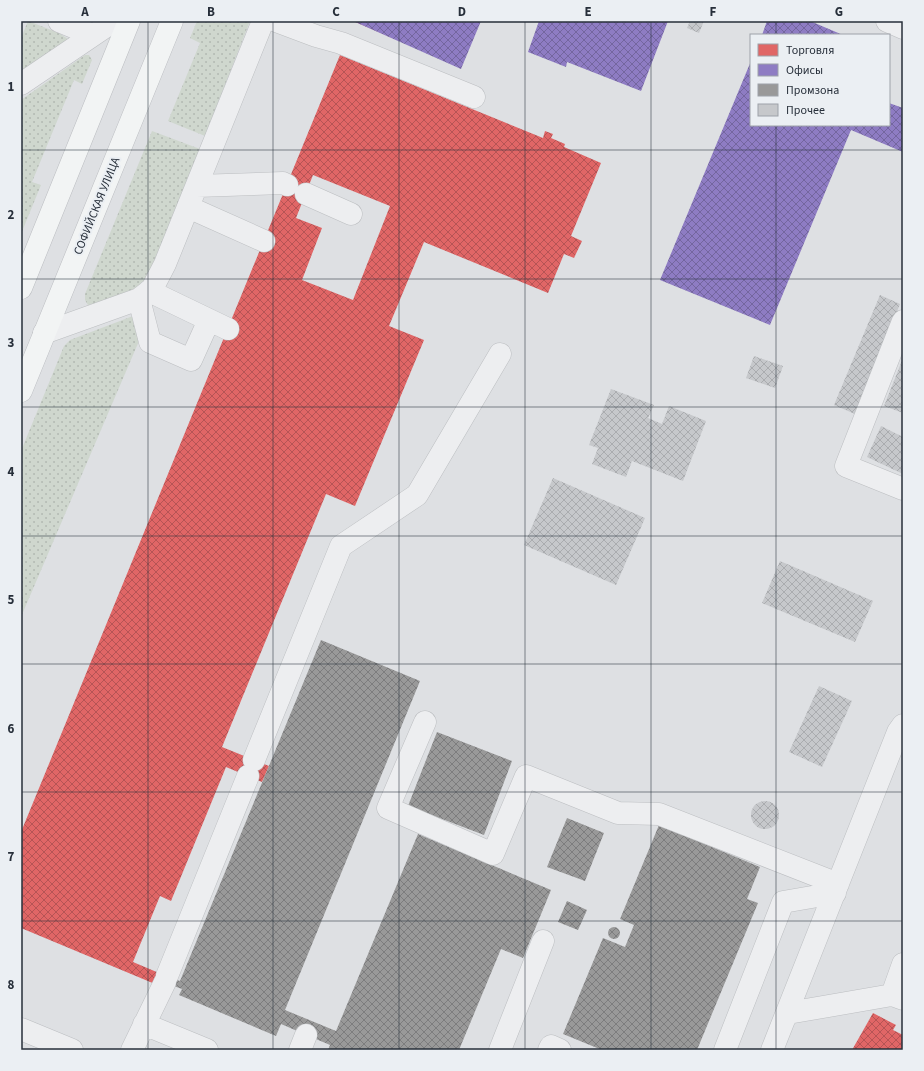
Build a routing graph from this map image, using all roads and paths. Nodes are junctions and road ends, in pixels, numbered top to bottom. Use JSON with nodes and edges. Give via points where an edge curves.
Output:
{"nodes":[{"id":1,"x":59,"y":21,"type":"edge"},
{"id":2,"x":114,"y":21,"type":"edge"},
{"id":3,"x":129,"y":21,"type":"edge"},
{"id":4,"x":172,"y":21,"type":"edge"},
{"id":5,"x":263,"y":21,"type":"edge"},
{"id":6,"x":276,"y":21,"type":"edge"},
{"id":7,"x":887,"y":21,"type":"edge"},
{"id":8,"x":305,"y":26,"type":"edge"},
{"id":9,"x":903,"y":28,"type":"edge"},
{"id":10,"x":93,"y":35,"type":"junction"},
{"id":11,"x":21,"y":84,"type":"edge"},
{"id":12,"x":474,"y":97,"type":"dead end"},
{"id":13,"x":196,"y":186,"type":"junction"},
{"id":14,"x":188,"y":207,"type":"junction"},
{"id":15,"x":351,"y":214,"type":"dead end"},
{"id":16,"x":264,"y":241,"type":"dead end"},
{"id":17,"x":21,"y":288,"type":"edge"},
{"id":18,"x":144,"y":295,"type":"junction"},
{"id":19,"x":903,"y":321,"type":"edge"},
{"id":20,"x":44,"y":334,"type":"junction"},
{"id":21,"x":500,"y":354,"type":"dead end"},
{"id":22,"x":21,"y":391,"type":"edge"},
{"id":23,"x":903,"y":489,"type":"edge"},
{"id":24,"x":425,"y":722,"type":"dead end"},
{"id":25,"x":903,"y":725,"type":"edge"},
{"id":26,"x":836,"y":888,"type":"junction"},
{"id":27,"x":543,"y":941,"type":"dead end"},
{"id":28,"x":903,"y":964,"type":"edge"},
{"id":29,"x":897,"y":997,"type":"edge"},
{"id":30,"x":788,"y":1013,"type":"junction"},
{"id":31,"x":144,"y":1024,"type":"junction"},
{"id":32,"x":21,"y":1029,"type":"edge"},
{"id":33,"x":72,"y":1050,"type":"edge"},
{"id":34,"x":132,"y":1050,"type":"edge"},
{"id":35,"x":207,"y":1050,"type":"edge"},
{"id":36,"x":500,"y":1050,"type":"edge"},
{"id":37,"x":549,"y":1050,"type":"edge"},
{"id":38,"x":560,"y":1050,"type":"edge"},
{"id":39,"x":726,"y":1050,"type":"edge"},
{"id":40,"x":772,"y":1050,"type":"edge"}],
"edges":[{"from":1,"to":10,"type":"street"},
{"from":2,"to":10,"type":"street"},
{"from":3,"to":17,"type":"main road"},
{"from":4,"to":20,"type":"main road","name":"СОФИЙСКАЯ УЛИЦА"},
{"from":5,"to":13,"type":"street"},
{"from":6,"to":8,"type":"street"},
{"from":7,"to":9,"type":"street"},
{"from":8,"to":12,"type":"street"},
{"from":10,"to":11,"type":"street"},
{"from":13,"to":14,"type":"street"},
{"from":13,"to":15,"type":"street","via":[[283,183]]},
{"from":14,"to":16,"type":"street"},
{"from":14,"to":18,"type":"street","via":[[157,280]]},
{"from":18,"to":18,"type":"street","via":[[150,342],[191,360],[218,324]]},
{"from":18,"to":20,"type":"street"},
{"from":19,"to":23,"type":"street","via":[[846,466]]},
{"from":20,"to":22,"type":"main road","name":"СОФИЙСКАЯ УЛИЦА"},
{"from":21,"to":31,"type":"street","via":[[417,495],[341,546],[166,979]]},
{"from":24,"to":26,"type":"street","via":[[388,808],[493,854],[526,776],[618,813],[659,814]]},
{"from":25,"to":26,"type":"street"},
{"from":26,"to":30,"type":"street"},
{"from":26,"to":39,"type":"street","via":[[783,902]]},
{"from":27,"to":36,"type":"street"},
{"from":28,"to":29,"type":"street"},
{"from":29,"to":30,"type":"street"},
{"from":30,"to":40,"type":"street"},
{"from":31,"to":34,"type":"street"},
{"from":31,"to":35,"type":"street"},
{"from":32,"to":33,"type":"street"},
{"from":37,"to":38,"type":"street","via":[[551,1046]]}]}
